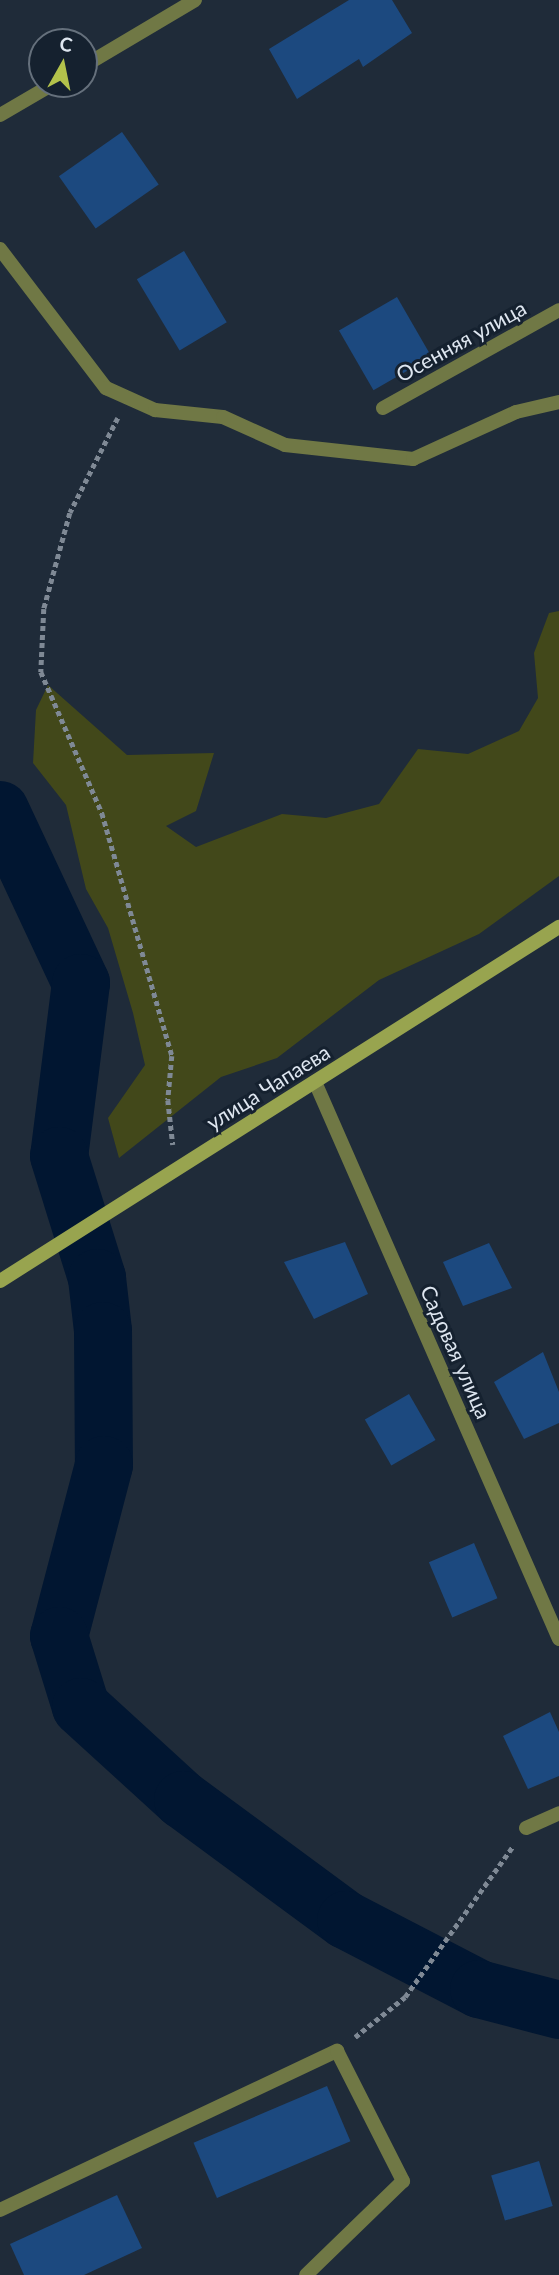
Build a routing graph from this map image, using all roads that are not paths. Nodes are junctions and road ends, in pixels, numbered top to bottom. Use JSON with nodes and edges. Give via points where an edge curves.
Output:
{"nodes":[{"id":1,"x":195,"y":0,"type":"edge"},
{"id":2,"x":98,"y":58,"type":"edge"},
{"id":3,"x":29,"y":98,"type":"edge"},
{"id":4,"x":0,"y":115,"type":"edge"},
{"id":5,"x":0,"y":249,"type":"edge"},
{"id":6,"x":559,"y":310,"type":"edge"},
{"id":7,"x":559,"y":402,"type":"edge"},
{"id":8,"x":383,"y":408,"type":"dead end"},
{"id":9,"x":559,"y":927,"type":"edge"},
{"id":10,"x":315,"y":1082,"type":"junction"},
{"id":11,"x":0,"y":1281,"type":"edge"},
{"id":12,"x":559,"y":1639,"type":"edge"},
{"id":13,"x":559,"y":1813,"type":"edge"},
{"id":14,"x":526,"y":1828,"type":"road end"},
{"id":15,"x":0,"y":2210,"type":"edge"},
{"id":16,"x":306,"y":2275,"type":"edge"}],
"edges":[{"from":1,"to":2,"type":"street"},
{"from":3,"to":4,"type":"street"},
{"from":5,"to":7,"type":"street","via":[[106,388],[155,410],[223,417],[285,445],[413,459],[516,412]]},
{"from":6,"to":8,"type":"street","name":"Осенняя улица"},
{"from":9,"to":10,"type":"street","name":"улица Чапаева"},
{"from":10,"to":11,"type":"street","name":"улица Чапаева"},
{"from":10,"to":12,"type":"street","name":"Садовая улица"},
{"from":13,"to":14,"type":"street"},
{"from":15,"to":16,"type":"street","via":[[337,2051],[402,2181]]}]}
